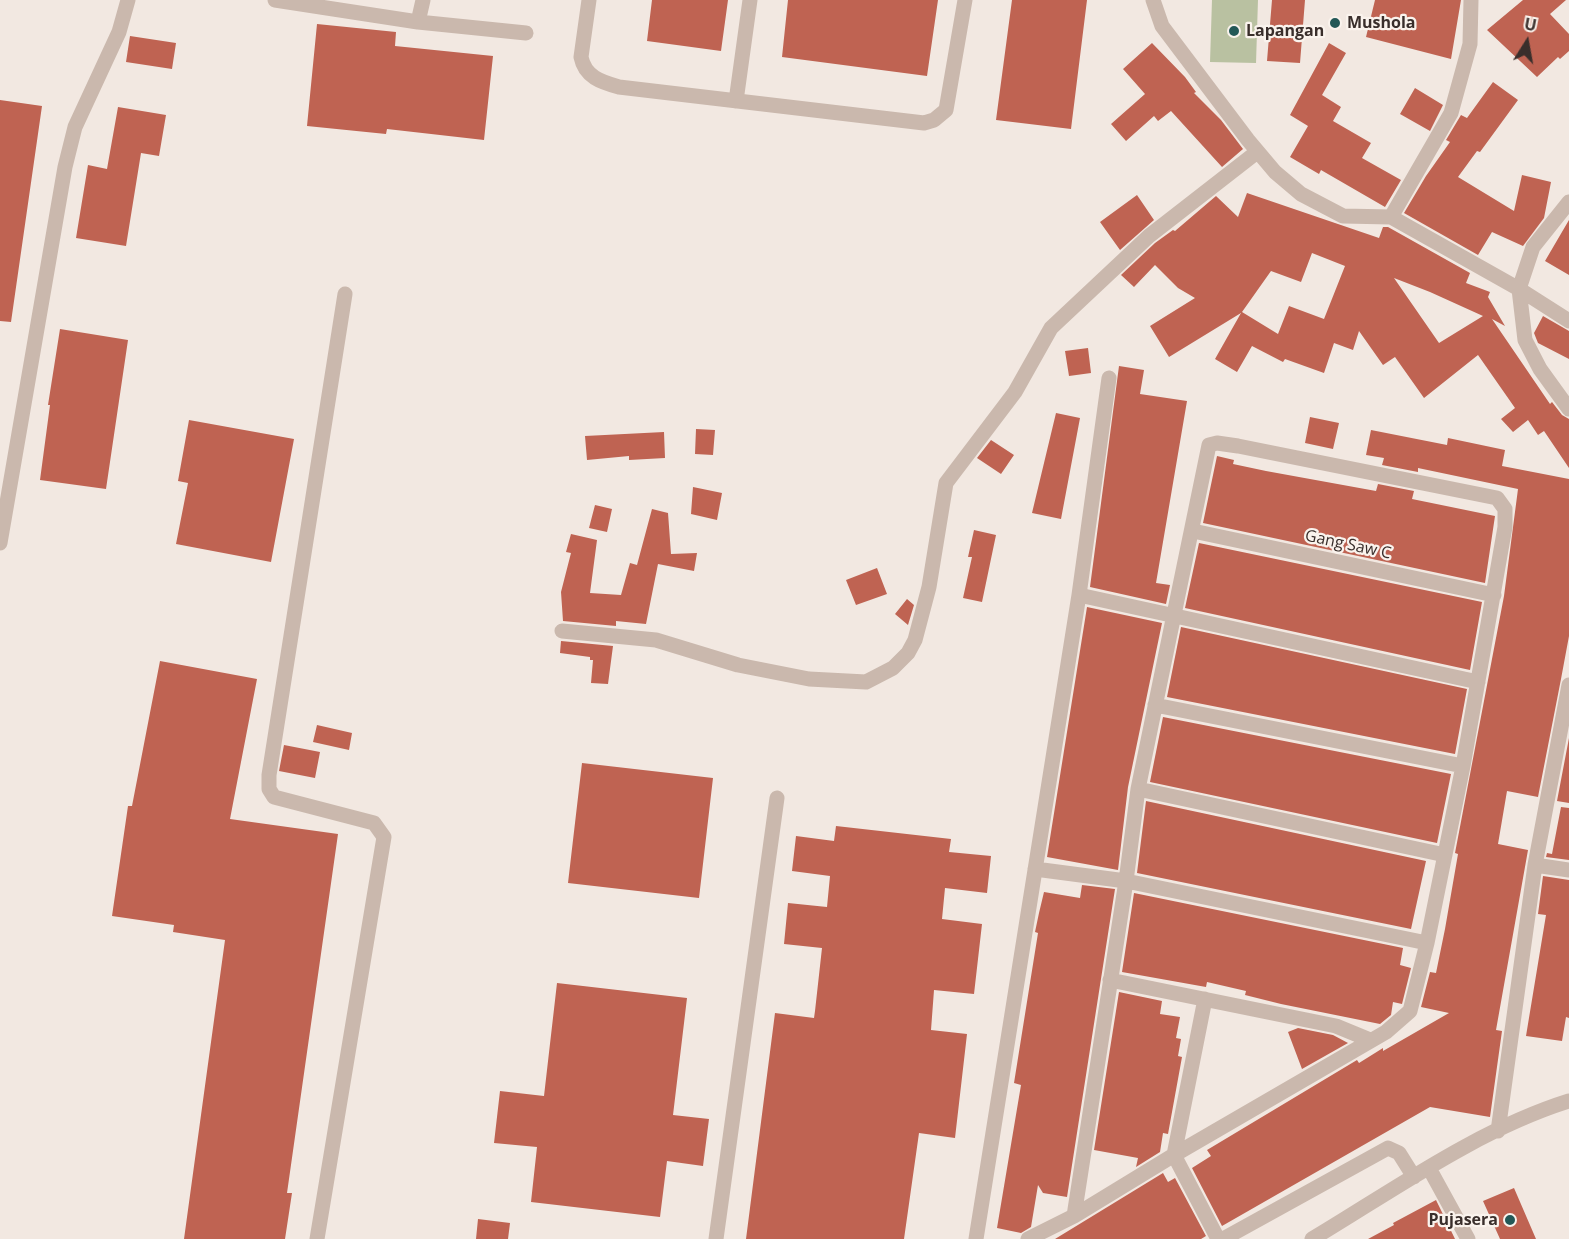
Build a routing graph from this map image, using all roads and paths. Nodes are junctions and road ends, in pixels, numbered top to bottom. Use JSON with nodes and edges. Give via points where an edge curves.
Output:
{"nodes":[{"id":1,"x":128,"y":0,"type":"edge"},
{"id":2,"x":274,"y":0,"type":"edge"},
{"id":3,"x":423,"y":0,"type":"edge"},
{"id":4,"x":589,"y":0,"type":"edge"},
{"id":5,"x":750,"y":0,"type":"edge"},
{"id":6,"x":965,"y":0,"type":"edge"},
{"id":7,"x":1153,"y":0,"type":"edge"},
{"id":8,"x":1471,"y":0,"type":"edge"},
{"id":9,"x":418,"y":22,"type":"junction"},
{"id":10,"x":526,"y":33,"type":"dead end"},
{"id":11,"x":736,"y":101,"type":"junction"},
{"id":12,"x":1257,"y":152,"type":"junction"},
{"id":13,"x":1569,"y":202,"type":"edge"},
{"id":14,"x":1391,"y":217,"type":"junction"},
{"id":15,"x":1519,"y":289,"type":"junction"},
{"id":16,"x":345,"y":294,"type":"dead end"},
{"id":17,"x":1569,"y":321,"type":"edge"},
{"id":18,"x":1109,"y":378,"type":"dead end"},
{"id":19,"x":1569,"y":409,"type":"edge"},
{"id":20,"x":1193,"y":531,"type":"junction"},
{"id":21,"x":0,"y":543,"type":"edge"},
{"id":22,"x":1079,"y":595,"type":"junction"},
{"id":23,"x":1494,"y":595,"type":"junction"},
{"id":24,"x":1175,"y":615,"type":"junction"},
{"id":25,"x":562,"y":631,"type":"dead end"},
{"id":26,"x":1478,"y":682,"type":"junction"},
{"id":27,"x":1569,"y":685,"type":"edge"},
{"id":28,"x":1155,"y":705,"type":"junction"},
{"id":29,"x":1463,"y":766,"type":"junction"},
{"id":30,"x":1138,"y":789,"type":"junction"},
{"id":31,"x":777,"y":798,"type":"dead end"},
{"id":32,"x":1445,"y":855,"type":"junction"},
{"id":33,"x":1535,"y":865,"type":"junction"},
{"id":34,"x":1035,"y":869,"type":"junction"},
{"id":35,"x":1569,"y":870,"type":"edge"},
{"id":36,"x":1126,"y":882,"type":"junction"},
{"id":37,"x":1427,"y":944,"type":"junction"},
{"id":38,"x":1110,"y":980,"type":"junction"},
{"id":39,"x":1205,"y":999,"type":"junction"},
{"id":40,"x":1370,"y":1040,"type":"junction"},
{"id":41,"x":1569,"y":1101,"type":"edge"},
{"id":42,"x":1498,"y":1131,"type":"junction"},
{"id":43,"x":1174,"y":1155,"type":"junction"},
{"id":44,"x":1429,"y":1168,"type":"junction"},
{"id":45,"x":1414,"y":1177,"type":"junction"},
{"id":46,"x":1074,"y":1216,"type":"junction"},
{"id":47,"x":317,"y":1239,"type":"edge"},
{"id":48,"x":716,"y":1239,"type":"edge"},
{"id":49,"x":976,"y":1239,"type":"edge"},
{"id":50,"x":1028,"y":1239,"type":"edge"},
{"id":51,"x":1220,"y":1239,"type":"edge"},
{"id":52,"x":1312,"y":1239,"type":"edge"},
{"id":53,"x":1468,"y":1239,"type":"edge"}],
"edges":[{"from":1,"to":21,"type":"street","via":[[119,32],[75,127],[65,168]]},
{"from":2,"to":9,"type":"street"},
{"from":3,"to":9,"type":"street"},
{"from":4,"to":11,"type":"street","via":[[581,57],[583,65],[599,82]]},
{"from":5,"to":11,"type":"street"},
{"from":6,"to":11,"type":"street","via":[[946,110],[934,120],[924,123]]},
{"from":7,"to":12,"type":"street","via":[[1162,26]]},
{"from":8,"to":14,"type":"street","via":[[1470,44],[1451,113]]},
{"from":9,"to":10,"type":"street"},
{"from":12,"to":14,"type":"street","via":[[1301,194],[1343,216]]},
{"from":12,"to":25,"type":"street","via":[[1149,236],[1051,328],[1015,392],[950,474],[915,640],[893,668],[866,682],[809,679],[738,664],[656,640]]},
{"from":13,"to":15,"type":"street","via":[[1533,247]]},
{"from":14,"to":15,"type":"street"},
{"from":15,"to":17,"type":"street"},
{"from":15,"to":19,"type":"street","via":[[1524,340]]},
{"from":16,"to":47,"type":"street","via":[[269,775],[269,789],[274,797],[374,823],[384,837]]},
{"from":18,"to":22,"type":"street"},
{"from":20,"to":23,"type":"street","name":"Gang Saw C"},
{"from":20,"to":23,"type":"street","via":[[1206,450],[1213,443],[1497,498],[1506,514]]},
{"from":20,"to":24,"type":"street"},
{"from":22,"to":24,"type":"street"},
{"from":22,"to":34,"type":"street"},
{"from":23,"to":26,"type":"street"},
{"from":24,"to":26,"type":"street"},
{"from":24,"to":28,"type":"street"},
{"from":26,"to":29,"type":"street"},
{"from":27,"to":33,"type":"street"},
{"from":28,"to":29,"type":"street"},
{"from":28,"to":30,"type":"street"},
{"from":29,"to":32,"type":"street"},
{"from":30,"to":32,"type":"street"},
{"from":30,"to":36,"type":"street"},
{"from":31,"to":48,"type":"street"},
{"from":32,"to":37,"type":"street"},
{"from":33,"to":35,"type":"street"},
{"from":33,"to":42,"type":"street"},
{"from":34,"to":36,"type":"street"},
{"from":34,"to":49,"type":"street"},
{"from":36,"to":37,"type":"street"},
{"from":36,"to":38,"type":"street"},
{"from":37,"to":40,"type":"street","via":[[1410,1011]]},
{"from":38,"to":39,"type":"street"},
{"from":38,"to":46,"type":"street"},
{"from":39,"to":40,"type":"street","via":[[1336,1026]]},
{"from":39,"to":43,"type":"street"},
{"from":40,"to":43,"type":"street"},
{"from":41,"to":42,"type":"street"},
{"from":42,"to":44,"type":"street"},
{"from":43,"to":46,"type":"street"},
{"from":43,"to":51,"type":"street"},
{"from":44,"to":45,"type":"street"},
{"from":44,"to":53,"type":"street"},
{"from":45,"to":51,"type":"street","via":[[1399,1153],[1388,1148]]},
{"from":45,"to":52,"type":"street"},
{"from":46,"to":50,"type":"street"}]}
